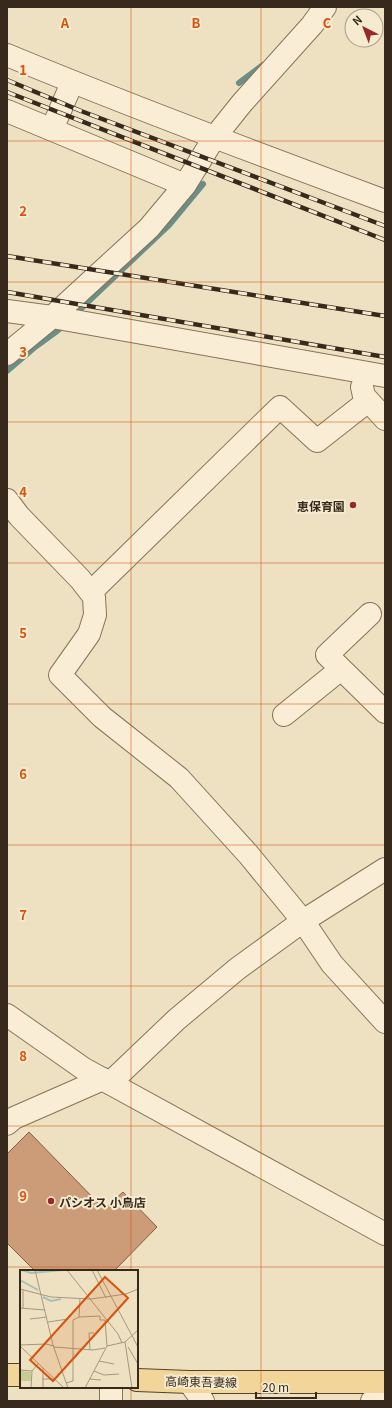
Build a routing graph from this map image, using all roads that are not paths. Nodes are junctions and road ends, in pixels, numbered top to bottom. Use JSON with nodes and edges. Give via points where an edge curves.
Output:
{"nodes":[{"id":1,"x":325,"y":7,"type":"edge"},
{"id":2,"x":7,"y":55,"type":"edge"},
{"id":3,"x":72,"y":83,"type":"junction"},
{"id":4,"x":7,"y":111,"type":"edge"},
{"id":5,"x":52,"y":129,"type":"junction"},
{"id":6,"x":214,"y":138,"type":"junction"},
{"id":7,"x":185,"y":184,"type":"junction"},
{"id":8,"x":385,"y":201,"type":"edge"},
{"id":9,"x":7,"y":311,"type":"edge"},
{"id":10,"x":52,"y":317,"type":"junction"},
{"id":11,"x":7,"y":354,"type":"edge"},
{"id":12,"x":356,"y":371,"type":"junction"},
{"id":13,"x":385,"y":376,"type":"edge"},
{"id":14,"x":368,"y":401,"type":"junction"},
{"id":15,"x":385,"y":419,"type":"edge"},
{"id":16,"x":7,"y":500,"type":"edge"},
{"id":17,"x":90,"y":592,"type":"junction"},
{"id":18,"x":370,"y":614,"type":"dead end"},
{"id":19,"x":341,"y":669,"type":"junction"},
{"id":20,"x":385,"y":712,"type":"edge"},
{"id":21,"x":284,"y":715,"type":"dead end"},
{"id":22,"x":385,"y":869,"type":"edge"},
{"id":23,"x":303,"y":921,"type":"junction"},
{"id":24,"x":380,"y":1008,"type":"edge"},
{"id":25,"x":7,"y":1015,"type":"edge"},
{"id":26,"x":106,"y":1081,"type":"junction"},
{"id":27,"x":7,"y":1124,"type":"edge"},
{"id":28,"x":385,"y":1234,"type":"edge"},
{"id":29,"x":7,"y":1375,"type":"edge"},
{"id":30,"x":20,"y":1376,"type":"edge"},
{"id":31,"x":138,"y":1380,"type":"edge"},
{"id":32,"x":189,"y":1382,"type":"junction"},
{"id":33,"x":385,"y":1382,"type":"edge"},
{"id":34,"x":111,"y":1388,"type":"edge"},
{"id":35,"x":385,"y":1390,"type":"edge"},
{"id":36,"x":111,"y":1401,"type":"edge"},
{"id":37,"x":203,"y":1401,"type":"edge"},
{"id":38,"x":372,"y":1401,"type":"edge"}],
"edges":[{"from":1,"to":6,"type":"street"},
{"from":2,"to":3,"type":"street"},
{"from":3,"to":5,"type":"street"},
{"from":3,"to":6,"type":"street"},
{"from":4,"to":5,"type":"street"},
{"from":5,"to":7,"type":"street"},
{"from":6,"to":7,"type":"street"},
{"from":6,"to":8,"type":"street"},
{"from":7,"to":10,"type":"street","via":[[149,228]]},
{"from":9,"to":10,"type":"street"},
{"from":10,"to":11,"type":"street"},
{"from":10,"to":12,"type":"street"},
{"from":12,"to":13,"type":"street"},
{"from":12,"to":14,"type":"street"},
{"from":14,"to":15,"type":"street"},
{"from":14,"to":17,"type":"street","via":[[317,441],[280,407]]},
{"from":16,"to":17,"type":"street","via":[[18,516]]},
{"from":17,"to":23,"type":"street","via":[[94,597],[95,615],[89,634],[60,675],[102,717],[178,778],[248,854]]},
{"from":18,"to":19,"type":"street","via":[[327,655]]},
{"from":19,"to":20,"type":"street"},
{"from":19,"to":21,"type":"street"},
{"from":22,"to":23,"type":"street"},
{"from":23,"to":24,"type":"street","via":[[332,964]]},
{"from":23,"to":26,"type":"street","via":[[237,970]]},
{"from":25,"to":26,"type":"street","via":[[84,1069]]},
{"from":26,"to":27,"type":"street","via":[[14,1118]]},
{"from":26,"to":28,"type":"street"},
{"from":29,"to":30,"type":"main road"},
{"from":31,"to":32,"type":"main road","name":"高崎東吾妻線"},
{"from":32,"to":33,"type":"main road","name":"高崎東吾妻線"},
{"from":32,"to":37,"type":"street"},
{"from":34,"to":36,"type":"street"},
{"from":35,"to":38,"type":"street"}]}
